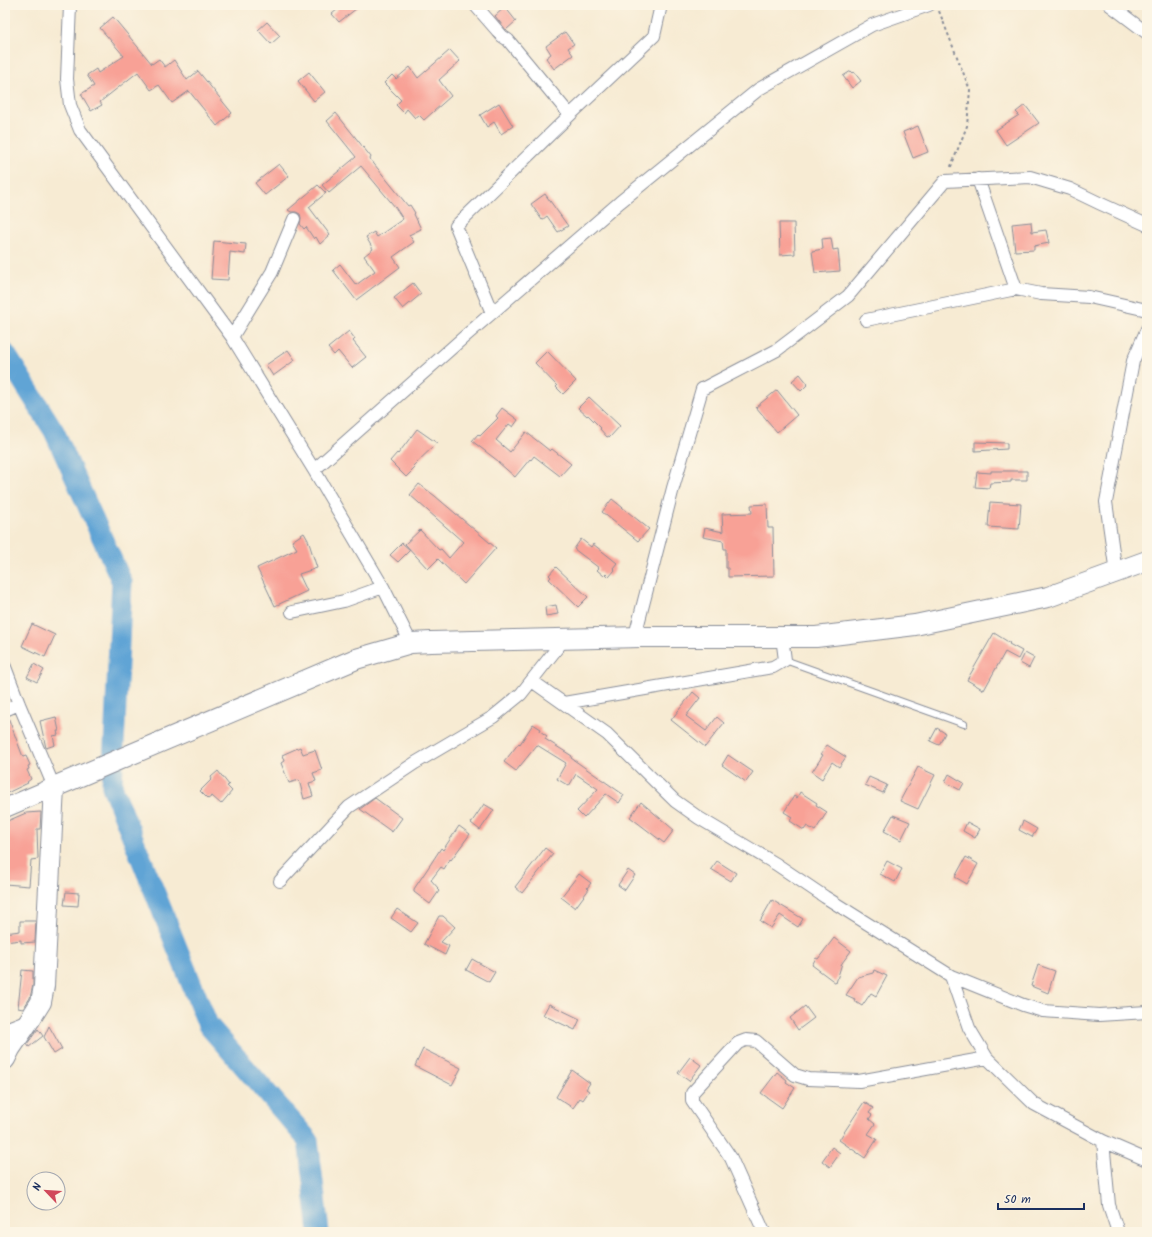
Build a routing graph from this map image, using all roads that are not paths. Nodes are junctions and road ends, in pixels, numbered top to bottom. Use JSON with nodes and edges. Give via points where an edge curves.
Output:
{"nodes":[{"id":1,"x":70,"y":5,"type":"edge"},
{"id":2,"x":475,"y":5,"type":"edge"},
{"id":3,"x":661,"y":5,"type":"edge"},
{"id":4,"x":929,"y":5,"type":"edge"},
{"id":5,"x":1110,"y":5,"type":"edge"},
{"id":6,"x":1147,"y":34,"type":"edge"},
{"id":7,"x":570,"y":115,"type":"junction"},
{"id":8,"x":978,"y":180,"type":"junction"},
{"id":9,"x":294,"y":219,"type":"dead end"},
{"id":10,"x":1147,"y":225,"type":"edge"},
{"id":11,"x":1016,"y":289,"type":"junction"},
{"id":12,"x":1147,"y":310,"type":"edge"},
{"id":13,"x":492,"y":313,"type":"junction"},
{"id":14,"x":866,"y":320,"type":"dead end"},
{"id":15,"x":1147,"y":329,"type":"edge"},
{"id":16,"x":232,"y":337,"type":"junction"},
{"id":17,"x":314,"y":470,"type":"junction"},
{"id":18,"x":1147,"y":561,"type":"edge"},
{"id":19,"x":1116,"y":573,"type":"junction"},
{"id":20,"x":383,"y":587,"type":"junction"},
{"id":21,"x":292,"y":612,"type":"dead end"},
{"id":22,"x":641,"y":637,"type":"junction"},
{"id":23,"x":782,"y":637,"type":"junction"},
{"id":24,"x":565,"y":638,"type":"junction"},
{"id":25,"x":411,"y":643,"type":"junction"},
{"id":26,"x":785,"y":660,"type":"junction"},
{"id":27,"x":5,"y":667,"type":"edge"},
{"id":28,"x":532,"y":680,"type":"junction"},
{"id":29,"x":564,"y":703,"type":"junction"},
{"id":30,"x":19,"y":704,"type":"junction"},
{"id":31,"x":5,"y":710,"type":"edge"},
{"id":32,"x":964,"y":724,"type":"dead end"},
{"id":33,"x":54,"y":787,"type":"junction"},
{"id":34,"x":5,"y":808,"type":"edge"},
{"id":35,"x":280,"y":881,"type":"dead end"},
{"id":36,"x":951,"y":976,"type":"junction"},
{"id":37,"x":1147,"y":1012,"type":"edge"},
{"id":38,"x":31,"y":1018,"type":"junction"},
{"id":39,"x":5,"y":1029,"type":"edge"},
{"id":40,"x":987,"y":1058,"type":"junction"},
{"id":41,"x":5,"y":1059,"type":"edge"},
{"id":42,"x":1103,"y":1141,"type":"junction"},
{"id":43,"x":1147,"y":1160,"type":"edge"},
{"id":44,"x":764,"y":1232,"type":"edge"},
{"id":45,"x":1118,"y":1232,"type":"edge"}],
"edges":[{"from":1,"to":16,"type":"street","via":[[67,79],[70,105],[80,130]]},
{"from":2,"to":7,"type":"street","via":[[508,40]]},
{"from":3,"to":7,"type":"street","via":[[654,36]]},
{"from":4,"to":13,"type":"street","via":[[872,25],[759,89],[620,202]]},
{"from":5,"to":6,"type":"street"},
{"from":7,"to":13,"type":"street","via":[[456,226]]},
{"from":8,"to":10,"type":"street","via":[[1030,177],[1070,189]]},
{"from":8,"to":11,"type":"street"},
{"from":8,"to":22,"type":"street","via":[[945,181],[848,296],[777,350],[702,389],[673,488],[637,628]]},
{"from":9,"to":16,"type":"street","via":[[272,272]]},
{"from":11,"to":12,"type":"street","via":[[1041,294],[1089,297]]},
{"from":11,"to":14,"type":"street"},
{"from":13,"to":17,"type":"street"},
{"from":15,"to":19,"type":"street","via":[[1133,361],[1106,502]]},
{"from":16,"to":17,"type":"street"},
{"from":17,"to":20,"type":"street"},
{"from":18,"to":19,"type":"main road"},
{"from":19,"to":23,"type":"main road","via":[[1048,597],[915,625],[816,636]]},
{"from":20,"to":21,"type":"street","via":[[344,601]]},
{"from":20,"to":25,"type":"street"},
{"from":22,"to":23,"type":"main road"},
{"from":22,"to":24,"type":"main road"},
{"from":23,"to":26,"type":"street"},
{"from":24,"to":25,"type":"main road"},
{"from":24,"to":28,"type":"street"},
{"from":25,"to":33,"type":"main road","via":[[356,659]]},
{"from":26,"to":29,"type":"street","via":[[773,667]]},
{"from":26,"to":32,"type":"lane"},
{"from":27,"to":30,"type":"street"},
{"from":28,"to":29,"type":"street"},
{"from":28,"to":35,"type":"street","via":[[521,694],[493,717],[415,763],[349,807]]},
{"from":29,"to":36,"type":"street","via":[[607,734],[675,801],[699,818]]},
{"from":30,"to":31,"type":"street"},
{"from":30,"to":33,"type":"street"},
{"from":33,"to":34,"type":"street"},
{"from":33,"to":38,"type":"main road","via":[[44,986],[40,1002]]},
{"from":36,"to":37,"type":"street","via":[[1043,1011],[1099,1015]]},
{"from":36,"to":40,"type":"street","via":[[969,1028]]},
{"from":38,"to":39,"type":"street"},
{"from":38,"to":41,"type":"main road"},
{"from":40,"to":42,"type":"street","via":[[1034,1104]]},
{"from":40,"to":44,"type":"street","via":[[859,1082],[808,1079],[795,1075],[756,1042],[746,1040],[738,1043],[692,1093],[692,1101],[731,1158]]},
{"from":42,"to":43,"type":"street"},
{"from":42,"to":45,"type":"street","via":[[1109,1205]]}]}
